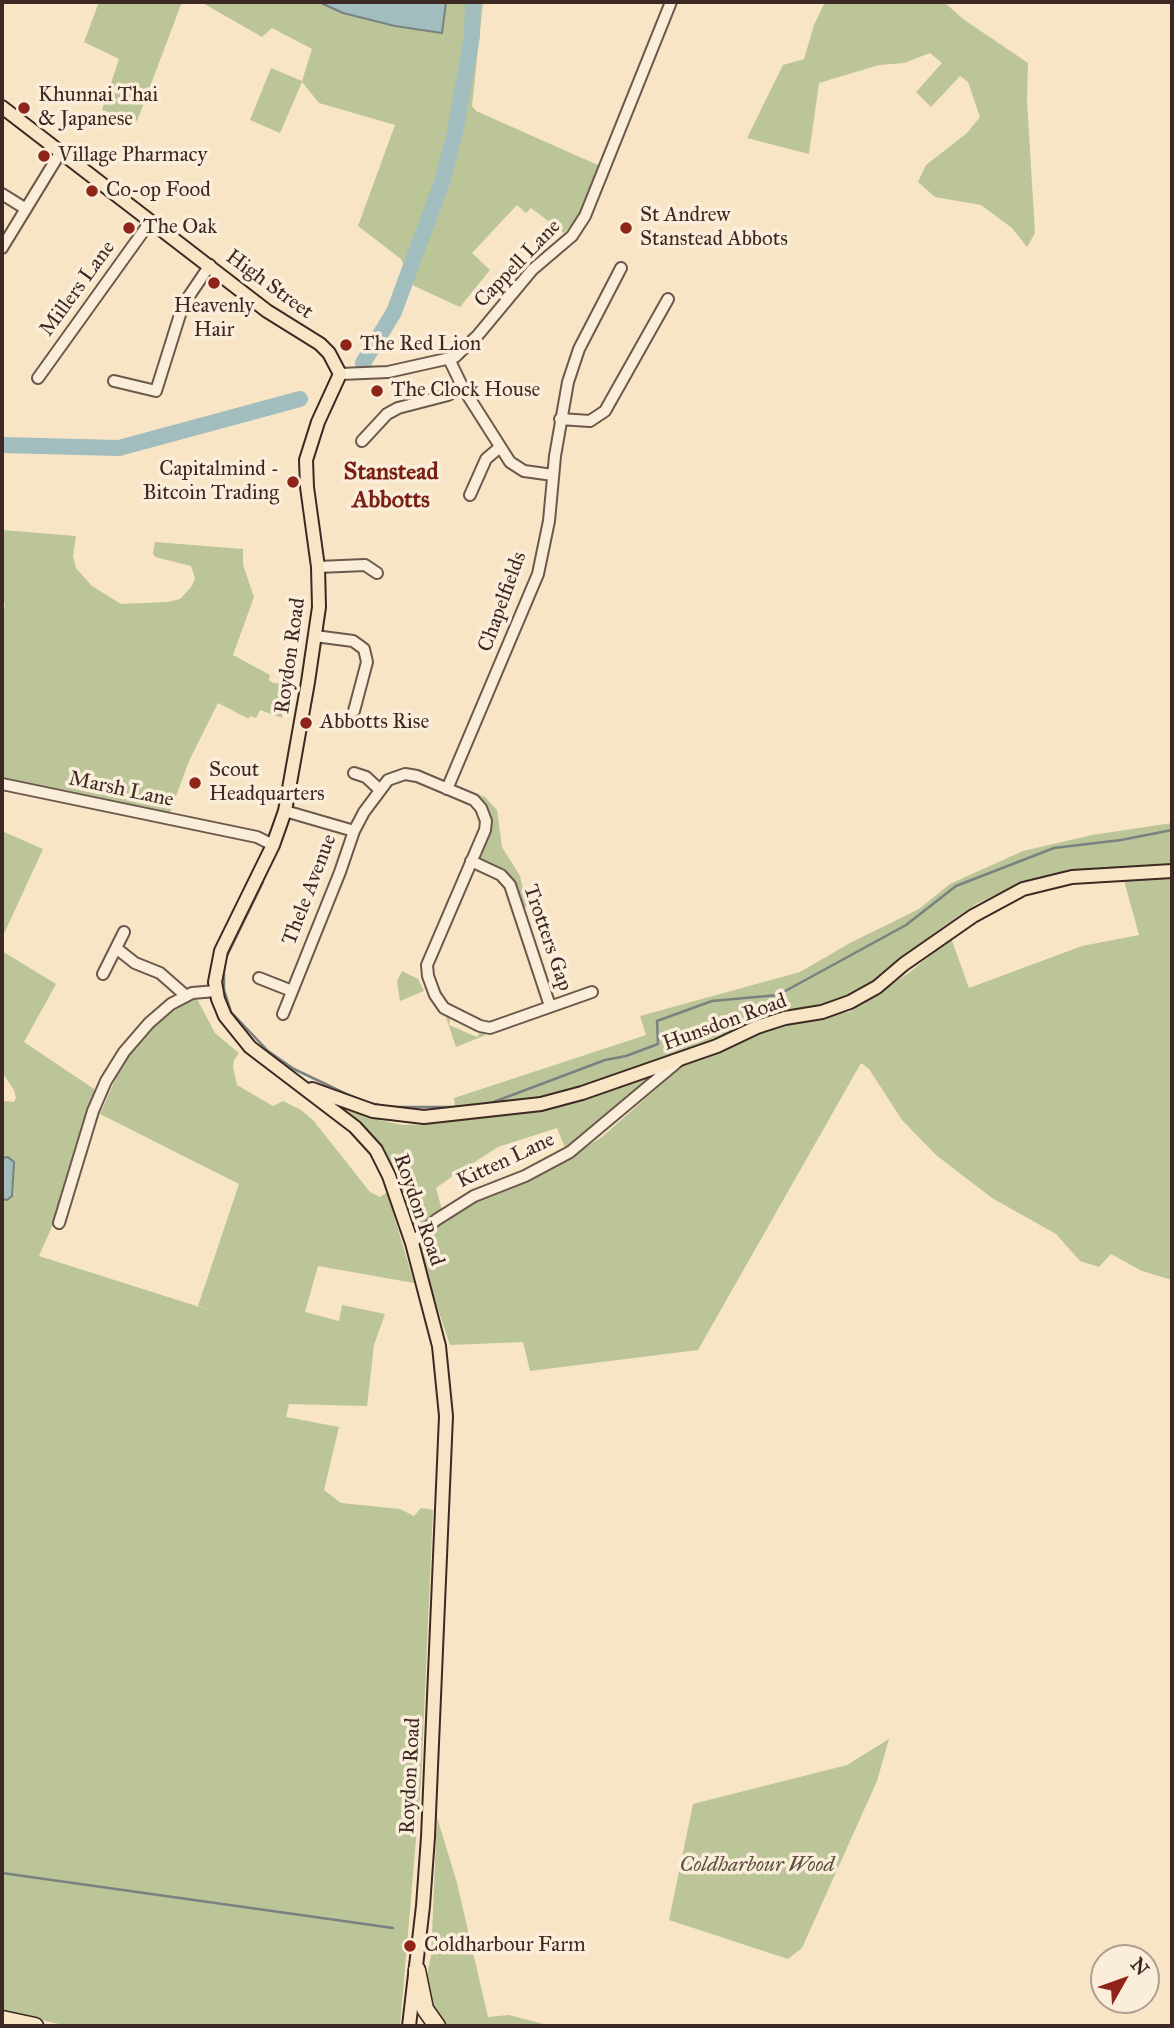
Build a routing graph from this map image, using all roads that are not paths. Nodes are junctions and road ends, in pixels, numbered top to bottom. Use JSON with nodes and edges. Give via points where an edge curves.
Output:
{"nodes":[{"id":1,"x":671,"y":2,"type":"edge"},
{"id":2,"x":2,"y":107,"type":"edge"},
{"id":3,"x":60,"y":153,"type":"junction"},
{"id":4,"x":2,"y":194,"type":"edge"},
{"id":5,"x":26,"y":209,"type":"junction"},
{"id":6,"x":150,"y":222,"type":"junction"},
{"id":7,"x":2,"y":248,"type":"edge"},
{"id":8,"x":210,"y":265,"type":"junction"},
{"id":9,"x":621,"y":268,"type":"dead end"},
{"id":10,"x":668,"y":299,"type":"dead end"},
{"id":11,"x":449,"y":359,"type":"junction"},
{"id":12,"x":340,"y":374,"type":"junction"},
{"id":13,"x":38,"y":378,"type":"dead end"},
{"id":14,"x":114,"y":381,"type":"dead end"},
{"id":15,"x":463,"y":388,"type":"junction"},
{"id":16,"x":561,"y":419,"type":"junction"},
{"id":17,"x":362,"y":441,"type":"dead end"},
{"id":18,"x":500,"y":447,"type":"junction"},
{"id":19,"x":553,"y":475,"type":"junction"},
{"id":20,"x":470,"y":495,"type":"dead end"},
{"id":21,"x":318,"y":567,"type":"junction"},
{"id":22,"x":377,"y":573,"type":"dead end"},
{"id":23,"x":315,"y":636,"type":"junction"},
{"id":24,"x":354,"y":710,"type":"dead end"},
{"id":25,"x":354,"y":773,"type":"dead end"},
{"id":26,"x":2,"y":784,"type":"edge"},
{"id":27,"x":447,"y":789,"type":"junction"},
{"id":28,"x":380,"y":790,"type":"junction"},
{"id":29,"x":285,"y":811,"type":"junction"},
{"id":30,"x":354,"y":831,"type":"junction"},
{"id":31,"x":273,"y":845,"type":"junction"},
{"id":32,"x":471,"y":861,"type":"junction"},
{"id":33,"x":1172,"y":871,"type":"edge"},
{"id":34,"x":124,"y":932,"type":"dead end"},
{"id":35,"x":116,"y":948,"type":"junction"},
{"id":36,"x":103,"y":974,"type":"dead end"},
{"id":37,"x":259,"y":978,"type":"dead end"},
{"id":38,"x":215,"y":991,"type":"junction"},
{"id":39,"x":292,"y":991,"type":"junction"},
{"id":40,"x":592,"y":992,"type":"dead end"},
{"id":41,"x":185,"y":995,"type":"junction"},
{"id":42,"x":550,"y":1006,"type":"junction"},
{"id":43,"x":283,"y":1014,"type":"dead end"},
{"id":44,"x":681,"y":1059,"type":"junction"},
{"id":45,"x":305,"y":1088,"type":"junction"},
{"id":46,"x":59,"y":1223,"type":"dead end"},
{"id":47,"x":412,"y":1243,"type":"junction"},
{"id":48,"x":416,"y":1970,"type":"junction"},
{"id":49,"x":2,"y":2019,"type":"edge"},
{"id":50,"x":35,"y":2026,"type":"edge"},
{"id":51,"x":409,"y":2026,"type":"edge"},
{"id":52,"x":437,"y":2026,"type":"edge"}],
"edges":[{"from":1,"to":11,"type":"street","name":"Cappell Lane","via":[[580,225],[532,270],[462,352]]},
{"from":2,"to":3,"type":"main road","name":"High Street"},
{"from":3,"to":5,"type":"street"},
{"from":3,"to":6,"type":"main road","name":"High Street"},
{"from":4,"to":5,"type":"street"},
{"from":5,"to":7,"type":"street"},
{"from":6,"to":8,"type":"main road","name":"High Street"},
{"from":6,"to":13,"type":"street","name":"Millers Lane"},
{"from":8,"to":12,"type":"main road","name":"High Street","via":[[267,311],[320,344]]},
{"from":8,"to":14,"type":"street","via":[[183,305],[156,391]]},
{"from":9,"to":16,"type":"street","name":"Chapelfields","via":[[579,349]]},
{"from":10,"to":16,"type":"street","via":[[605,411],[590,421]]},
{"from":11,"to":12,"type":"street","name":"Cappell Lane","via":[[388,372]]},
{"from":11,"to":15,"type":"street"},
{"from":12,"to":21,"type":"main road","name":"Roydon Road","via":[[306,460]]},
{"from":15,"to":17,"type":"street","via":[[398,408]]},
{"from":15,"to":18,"type":"street"},
{"from":16,"to":19,"type":"street","name":"Chapelfields"},
{"from":18,"to":19,"type":"street","via":[[519,469]]},
{"from":18,"to":20,"type":"street","via":[[486,459]]},
{"from":19,"to":27,"type":"street","name":"Chapelfields","via":[[538,574]]},
{"from":21,"to":22,"type":"street","via":[[365,565]]},
{"from":21,"to":23,"type":"main road","name":"Roydon Road"},
{"from":23,"to":24,"type":"street","via":[[353,641],[364,649],[366,662]]},
{"from":23,"to":29,"type":"main road","name":"Roydon Road"},
{"from":25,"to":28,"type":"street"},
{"from":26,"to":31,"type":"street","name":"Marsh Lane","via":[[257,837]]},
{"from":27,"to":28,"type":"street","via":[[405,774]]},
{"from":27,"to":32,"type":"street","via":[[474,800],[485,817],[485,830]]},
{"from":28,"to":30,"type":"street"},
{"from":29,"to":30,"type":"street","name":"Thele Avenue"},
{"from":29,"to":31,"type":"main road","name":"Roydon Road"},
{"from":30,"to":39,"type":"street","name":"Thele Avenue"},
{"from":31,"to":38,"type":"main road","name":"Roydon Road","via":[[221,951]]},
{"from":32,"to":42,"type":"street","name":"Trotters Gap","via":[[501,875],[510,885]]},
{"from":32,"to":42,"type":"street","via":[[428,965],[440,1005],[490,1028]]},
{"from":33,"to":44,"type":"main road","name":"Hunsdon Road","via":[[1072,877],[1023,889],[973,916],[850,1002],[757,1027]]},
{"from":34,"to":35,"type":"street"},
{"from":35,"to":36,"type":"street"},
{"from":35,"to":41,"type":"street","via":[[135,963],[160,972]]},
{"from":37,"to":39,"type":"street"},
{"from":38,"to":41,"type":"street"},
{"from":38,"to":45,"type":"main road","name":"Roydon Road","via":[[239,1036]]},
{"from":39,"to":43,"type":"street","name":"Thele Avenue"},
{"from":40,"to":42,"type":"street"},
{"from":41,"to":46,"type":"street","via":[[134,1038],[113,1068],[93,1111]]},
{"from":44,"to":45,"type":"main road","name":"Hunsdon Road","via":[[541,1104],[424,1118],[373,1111]]},
{"from":44,"to":47,"type":"street","name":"Kitten Lane","via":[[570,1152],[525,1176],[474,1195]]},
{"from":45,"to":47,"type":"main road","name":"Roydon Road","via":[[376,1150]]},
{"from":47,"to":48,"type":"main road","name":"Roydon Road","via":[[439,1346],[446,1416],[428,1837]]},
{"from":48,"to":51,"type":"main road","name":"Roydon Road"},
{"from":48,"to":52,"type":"highway","via":[[425,2009]]},
{"from":49,"to":50,"type":"highway"}]}
